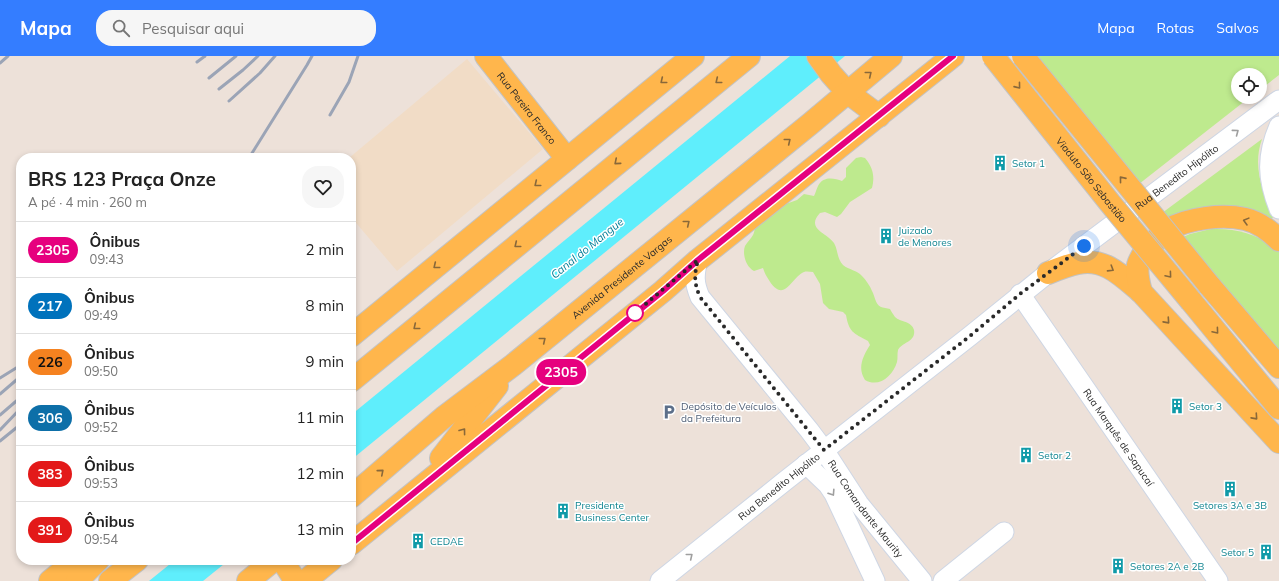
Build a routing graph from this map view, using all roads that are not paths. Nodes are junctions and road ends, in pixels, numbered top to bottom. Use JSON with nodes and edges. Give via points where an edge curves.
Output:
{"nodes":[{"id":1,"x":486,"y":56,"type":"edge"},
{"id":2,"x":693,"y":56,"type":"edge"},
{"id":3,"x":749,"y":56,"type":"edge"},
{"id":4,"x":818,"y":56,"type":"edge"},
{"id":5,"x":891,"y":56,"type":"edge"},
{"id":6,"x":953,"y":56,"type":"edge"},
{"id":7,"x":993,"y":56,"type":"edge"},
{"id":8,"x":1023,"y":56,"type":"edge"},
{"id":9,"x":847,"y":92,"type":"junction"},
{"id":10,"x":1279,"y":100,"type":"edge"},
{"id":11,"x":879,"y":116,"type":"junction"},
{"id":12,"x":1279,"y":126,"type":"edge"},
{"id":13,"x":567,"y":159,"type":"junction"},
{"id":14,"x":1279,"y":209,"type":"edge"},
{"id":15,"x":1279,"y":240,"type":"edge"},
{"id":16,"x":698,"y":260,"type":"junction"},
{"id":17,"x":1048,"y":272,"type":"junction"},
{"id":18,"x":1141,"y":292,"type":"junction"},
{"id":19,"x":1020,"y":294,"type":"junction"},
{"id":20,"x":356,"y":332,"type":"edge"},
{"id":21,"x":513,"y":365,"type":"junction"},
{"id":22,"x":1279,"y":367,"type":"edge"},
{"id":23,"x":356,"y":377,"type":"edge"},
{"id":24,"x":1279,"y":408,"type":"edge"},
{"id":25,"x":1279,"y":442,"type":"edge"},
{"id":26,"x":824,"y":450,"type":"junction"},
{"id":27,"x":806,"y":464,"type":"junction"},
{"id":28,"x":356,"y":493,"type":"edge"},
{"id":29,"x":402,"y":503,"type":"junction"},
{"id":30,"x":1004,"y":532,"type":"dead end"},
{"id":31,"x":356,"y":540,"type":"edge"},
{"id":32,"x":70,"y":565,"type":"edge"},
{"id":33,"x":93,"y":565,"type":"edge"},
{"id":34,"x":131,"y":565,"type":"edge"},
{"id":35,"x":268,"y":565,"type":"edge"},
{"id":36,"x":285,"y":565,"type":"edge"},
{"id":37,"x":325,"y":565,"type":"edge"},
{"id":38,"x":50,"y":581,"type":"edge"},
{"id":39,"x":77,"y":581,"type":"edge"},
{"id":40,"x":110,"y":581,"type":"edge"},
{"id":41,"x":248,"y":581,"type":"edge"},
{"id":42,"x":293,"y":581,"type":"edge"},
{"id":43,"x":305,"y":581,"type":"edge"},
{"id":44,"x":660,"y":581,"type":"edge"},
{"id":45,"x":875,"y":581,"type":"edge"},
{"id":46,"x":922,"y":581,"type":"edge"},
{"id":47,"x":943,"y":581,"type":"edge"},
{"id":48,"x":1218,"y":581,"type":"edge"}],
"edges":[{"from":1,"to":13,"type":"main road","name":"Rua Pereira Franco"},
{"from":2,"to":13,"type":"main road","one_way":true},
{"from":3,"to":23,"type":"main road","one_way":true},
{"from":4,"to":9,"type":"main road"},
{"from":9,"to":5,"type":"main road","name":"Avenida Presidente Vargas","one_way":true},
{"from":6,"to":11,"type":"main road"},
{"from":7,"to":24,"type":"main road","name":"Viaduto São Sebastião","one_way":true,"bridge":true},
{"from":22,"to":8,"type":"main road","one_way":true,"bridge":true},
{"from":9,"to":11,"type":"main road"},
{"from":21,"to":9,"type":"main road","name":"Avenida Presidente Vargas","one_way":true},
{"from":17,"to":10,"type":"street","name":"Rua Benedito Hipólito","one_way":true},
{"from":11,"to":16,"type":"main road"},
{"from":12,"to":14,"type":"street","via":[[1273,139],[1268,166],[1272,193]]},
{"from":13,"to":20,"type":"main road","one_way":true},
{"from":15,"to":18,"type":"main road","one_way":true,"via":[[1270,231],[1246,220],[1216,217],[1196,219],[1180,225],[1167,230],[1142,254],[1137,272]]},
{"from":16,"to":26,"type":"street","name":"Rua Comandante Maurity","via":[[694,279],[700,297]]},
{"from":16,"to":29,"type":"main road"},
{"from":17,"to":18,"type":"main road","one_way":true,"via":[[1093,261],[1107,266]]},
{"from":17,"to":19,"type":"street","name":"Rua Benedito Hipólito"},
{"from":18,"to":25,"type":"main road","one_way":true},
{"from":19,"to":26,"type":"street","name":"Rua Benedito Hipólito"},
{"from":19,"to":48,"type":"street","name":"Rua Marquês de Sapucaí"},
{"from":28,"to":21,"type":"main road","name":"Avenida Presidente Vargas","one_way":true,"via":[[444,417]]},
{"from":29,"to":21,"type":"main road","one_way":true,"via":[[451,448]]},
{"from":26,"to":27,"type":"street","name":"Rua Benedito Hipólito"},
{"from":26,"to":46,"type":"street","name":"Rua Comandante Maurity","via":[[859,504]]},
{"from":44,"to":27,"type":"street","name":"Rua Benedito Hipólito","one_way":true},
{"from":27,"to":45,"type":"street","name":"Rua Comandante Maurity","one_way":true,"via":[[834,494]]},
{"from":29,"to":31,"type":"main road"},
{"from":30,"to":47,"type":"street"},
{"from":32,"to":38,"type":"main road"},
{"from":33,"to":39,"type":"main road"},
{"from":34,"to":40,"type":"main road"},
{"from":35,"to":41,"type":"main road"},
{"from":36,"to":42,"type":"main road"},
{"from":37,"to":43,"type":"main road"}]}
